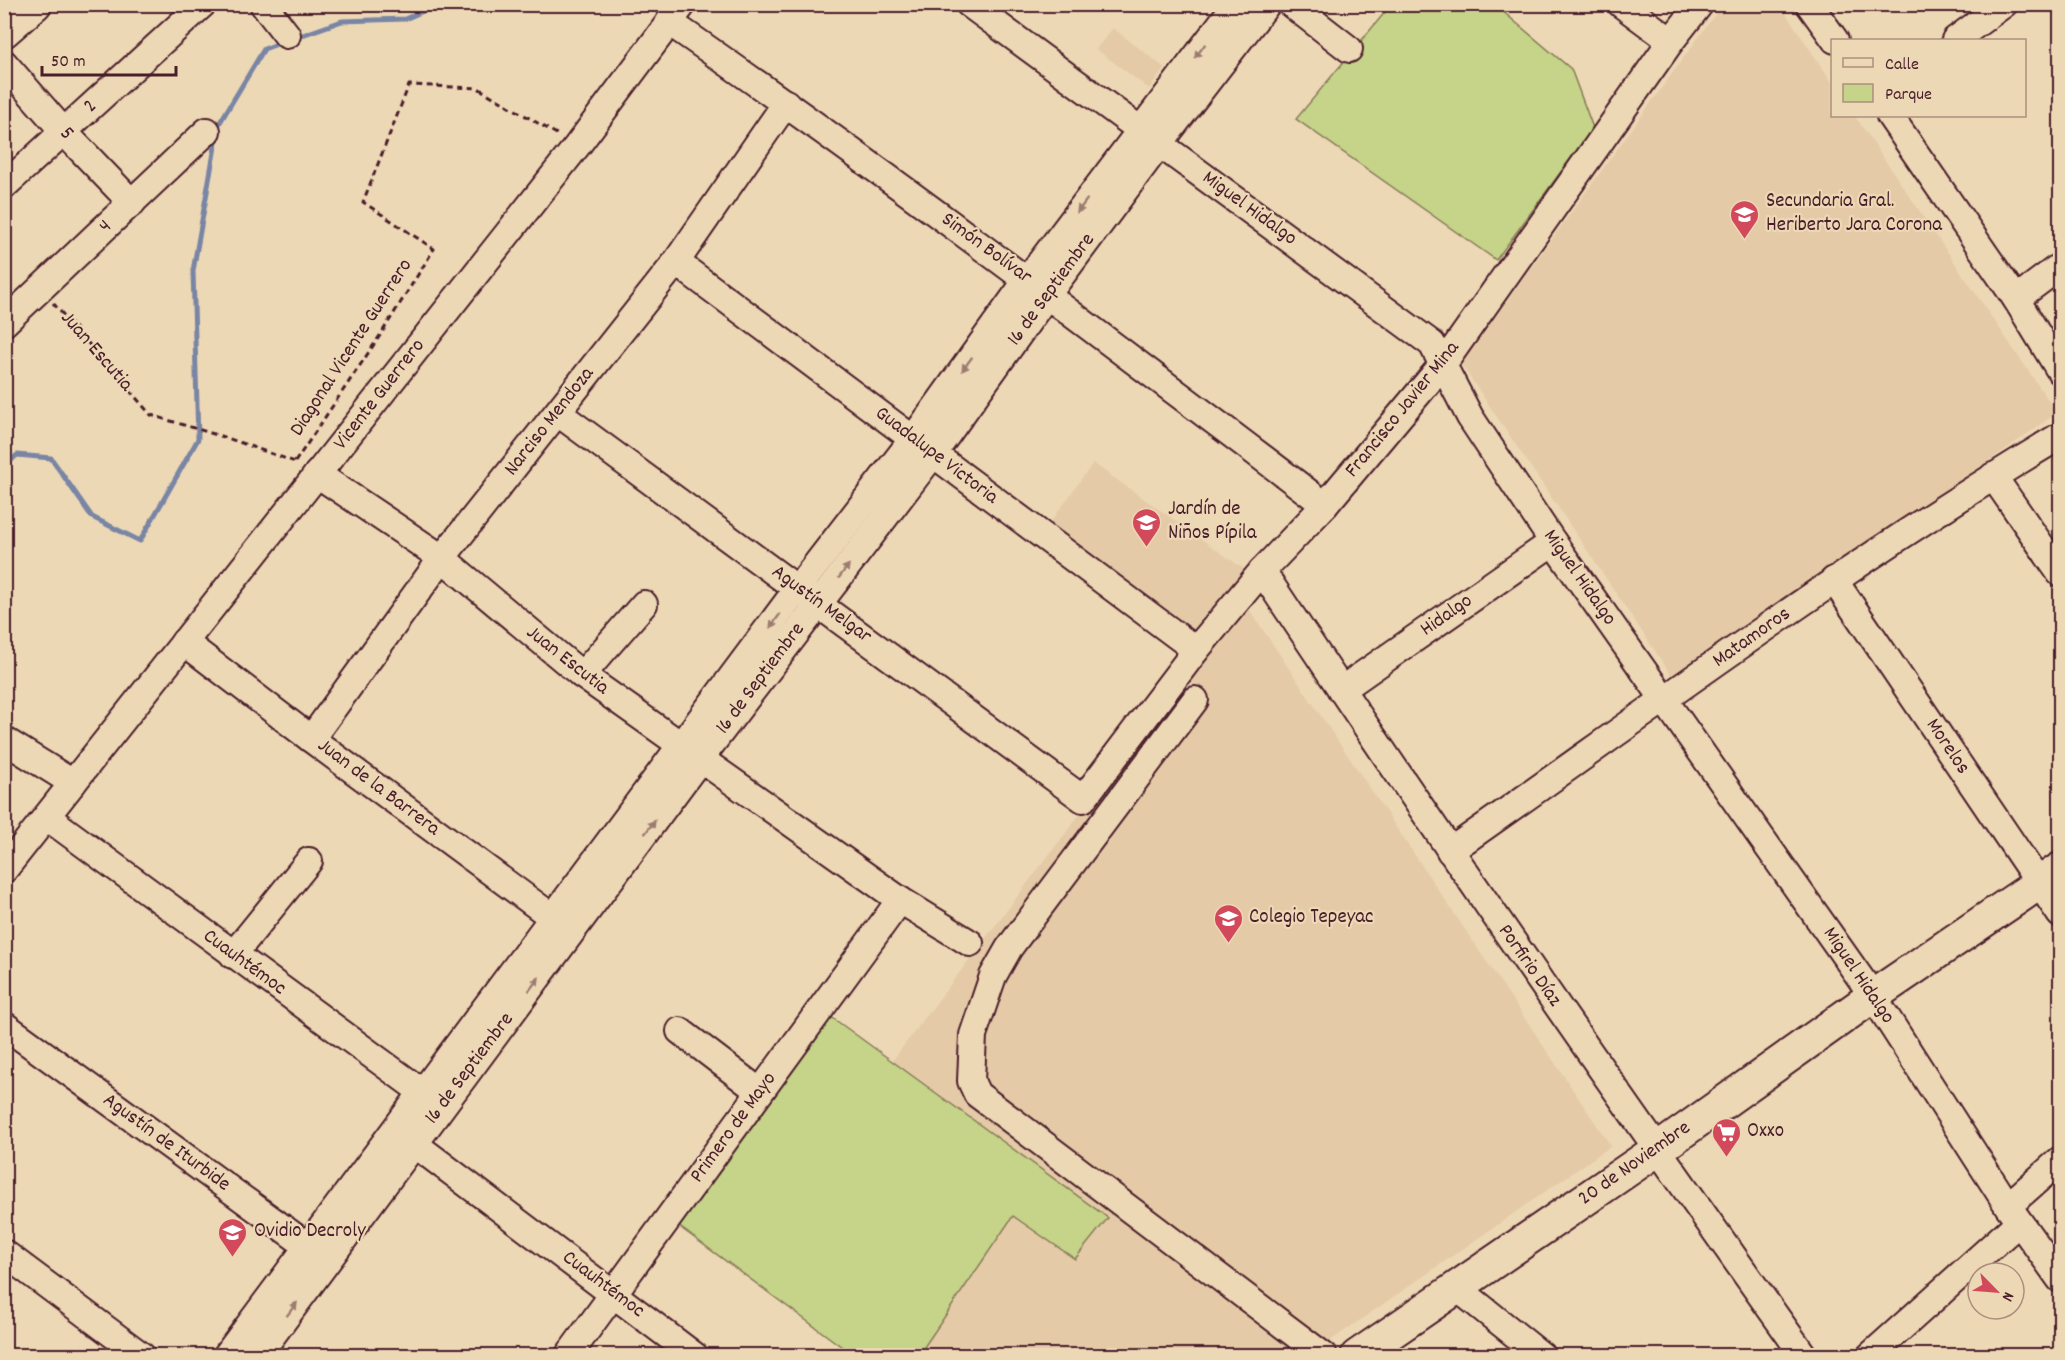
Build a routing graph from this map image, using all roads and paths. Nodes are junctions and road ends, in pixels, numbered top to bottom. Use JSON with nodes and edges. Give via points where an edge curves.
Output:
{"nodes":[{"id":1,"x":35,"y":4,"type":"edge"},
{"id":2,"x":203,"y":4,"type":"edge"},
{"id":3,"x":262,"y":4,"type":"edge"},
{"id":4,"x":969,"y":4,"type":"edge"},
{"id":5,"x":1236,"y":4,"type":"edge"},
{"id":6,"x":1267,"y":4,"type":"edge"},
{"id":7,"x":1291,"y":4,"type":"edge"},
{"id":8,"x":1621,"y":4,"type":"edge"},
{"id":9,"x":1701,"y":4,"type":"edge"},
{"id":10,"x":1809,"y":4,"type":"edge"},
{"id":11,"x":2004,"y":4,"type":"edge"},
{"id":12,"x":676,"y":14,"type":"edge"},
{"id":13,"x":4,"y":31,"type":"edge"},
{"id":14,"x":287,"y":35,"type":"dead end"},
{"id":15,"x":1834,"y":39,"type":"edge"},
{"id":16,"x":1956,"y":39,"type":"edge"},
{"id":17,"x":1671,"y":41,"type":"junction"},
{"id":18,"x":1349,"y":49,"type":"dead end"},
{"id":19,"x":4,"y":63,"type":"edge"},
{"id":20,"x":786,"y":103,"type":"junction"},
{"id":21,"x":1891,"y":117,"type":"edge"},
{"id":22,"x":207,"y":131,"type":"dead end"},
{"id":23,"x":64,"y":132,"type":"junction"},
{"id":24,"x":1150,"y":136,"type":"junction"},
{"id":25,"x":577,"y":146,"type":"junction"},
{"id":26,"x":4,"y":186,"type":"edge"},
{"id":27,"x":132,"y":203,"type":"junction"},
{"id":28,"x":676,"y":262,"type":"junction"},
{"id":29,"x":2061,"y":266,"type":"edge"},
{"id":30,"x":1037,"y":287,"type":"junction"},
{"id":31,"x":40,"y":289,"type":"junction"},
{"id":32,"x":2016,"y":299,"type":"junction"},
{"id":33,"x":4,"y":323,"type":"edge"},
{"id":34,"x":1444,"y":363,"type":"junction"},
{"id":35,"x":2061,"y":371,"type":"edge"},
{"id":36,"x":558,"y":413,"type":"junction"},
{"id":37,"x":2061,"y":436,"type":"edge"},
{"id":38,"x":923,"y":446,"type":"junction"},
{"id":39,"x":295,"y":462,"type":"junction"},
{"id":40,"x":317,"y":474,"type":"junction"},
{"id":41,"x":1994,"y":476,"type":"junction"},
{"id":42,"x":1325,"y":505,"type":"junction"},
{"id":43,"x":1553,"y":542,"type":"junction"},
{"id":44,"x":442,"y":558,"type":"junction"},
{"id":45,"x":1262,"y":571,"type":"junction"},
{"id":46,"x":2061,"y":573,"type":"edge"},
{"id":47,"x":1834,"y":580,"type":"junction"},
{"id":48,"x":798,"y":588,"type":"junction"},
{"id":49,"x":644,"y":604,"type":"dead end"},
{"id":50,"x":819,"y":604,"type":"junction"},
{"id":51,"x":184,"y":642,"type":"junction"},
{"id":52,"x":1196,"y":650,"type":"junction"},
{"id":53,"x":582,"y":675,"type":"junction"},
{"id":54,"x":1341,"y":690,"type":"junction"},
{"id":55,"x":1195,"y":700,"type":"dead end"},
{"id":56,"x":1664,"y":700,"type":"junction"},
{"id":57,"x":311,"y":739,"type":"junction"},
{"id":58,"x":4,"y":740,"type":"edge"},
{"id":59,"x":691,"y":753,"type":"junction"},
{"id":60,"x":73,"y":783,"type":"junction"},
{"id":61,"x":1083,"y":799,"type":"joint"},
{"id":62,"x":46,"y":817,"type":"junction"},
{"id":63,"x":1449,"y":851,"type":"junction"},
{"id":64,"x":309,"y":861,"type":"dead end"},
{"id":65,"x":5,"y":867,"type":"edge"},
{"id":66,"x":2050,"y":876,"type":"edge"},
{"id":67,"x":900,"y":900,"type":"junction"},
{"id":68,"x":2061,"y":914,"type":"edge"},
{"id":69,"x":563,"y":925,"type":"junction"},
{"id":70,"x":970,"y":944,"type":"dead end"},
{"id":71,"x":233,"y":955,"type":"junction"},
{"id":72,"x":1873,"y":996,"type":"junction"},
{"id":73,"x":4,"y":1025,"type":"edge"},
{"id":74,"x":680,"y":1031,"type":"dead end"},
{"id":75,"x":760,"y":1092,"type":"junction"},
{"id":76,"x":433,"y":1099,"type":"junction"},
{"id":77,"x":405,"y":1137,"type":"junction"},
{"id":78,"x":1657,"y":1150,"type":"junction"},
{"id":79,"x":2061,"y":1160,"type":"edge"},
{"id":80,"x":2014,"y":1214,"type":"junction"},
{"id":81,"x":4,"y":1253,"type":"edge"},
{"id":82,"x":318,"y":1253,"type":"junction"},
{"id":83,"x":2061,"y":1279,"type":"edge"},
{"id":84,"x":1456,"y":1287,"type":"junction"},
{"id":85,"x":614,"y":1293,"type":"junction"},
{"id":86,"x":142,"y":1356,"type":"edge"},
{"id":87,"x":226,"y":1356,"type":"edge"},
{"id":88,"x":257,"y":1356,"type":"edge"},
{"id":89,"x":568,"y":1356,"type":"edge"},
{"id":90,"x":695,"y":1356,"type":"edge"},
{"id":91,"x":1324,"y":1356,"type":"edge"},
{"id":92,"x":1357,"y":1356,"type":"edge"},
{"id":93,"x":1542,"y":1356,"type":"edge"},
{"id":94,"x":1804,"y":1356,"type":"edge"},
{"id":95,"x":1870,"y":1356,"type":"edge"}],
"edges":[{"from":1,"to":13,"type":"main road"},
{"from":2,"to":23,"type":"street","name":"2"},
{"from":3,"to":14,"type":"street"},
{"from":4,"to":24,"type":"street","name":"Miguel Hidalgo"},
{"from":5,"to":24,"type":"street","name":"16 de Septiembre","one_way":true},
{"from":6,"to":24,"type":"street","name":"16 de Septiembre"},
{"from":7,"to":18,"type":"street"},
{"from":8,"to":17,"type":"street"},
{"from":9,"to":17,"type":"street","name":"Francisco Javier Mina"},
{"from":10,"to":15,"type":"street"},
{"from":11,"to":16,"type":"street"},
{"from":12,"to":20,"type":"street","name":"Simón Bolívar"},
{"from":12,"to":25,"type":"street","name":"Vicente Guerrero"},
{"from":17,"to":34,"type":"street","name":"Francisco Javier Mina"},
{"from":19,"to":23,"type":"street","name":"5"},
{"from":20,"to":28,"type":"street","name":"Narciso Mendoza"},
{"from":20,"to":30,"type":"street","name":"Simón Bolívar"},
{"from":21,"to":32,"type":"street"},
{"from":22,"to":27,"type":"street","name":"4"},
{"from":23,"to":26,"type":"street","name":"2"},
{"from":23,"to":27,"type":"street","name":"5"},
{"from":24,"to":30,"type":"street","name":"16 de Septiembre"},
{"from":24,"to":34,"type":"street","name":"Miguel Hidalgo","via":[[1432,344]]},
{"from":25,"to":39,"type":"path","name":"Diagonal Vicente Guerrero","via":[[478,88],[409,85],[363,202],[435,249]]},
{"from":25,"to":40,"type":"street","name":"Vicente Guerrero"},
{"from":27,"to":31,"type":"street","name":"4"},
{"from":28,"to":36,"type":"street","name":"Narciso Mendoza"},
{"from":28,"to":38,"type":"street","name":"Guadalupe Victoria"},
{"from":29,"to":32,"type":"street"},
{"from":30,"to":38,"type":"street","name":"16 de Septiembre"},
{"from":30,"to":42,"type":"street","name":"Simón Bolívar"},
{"from":31,"to":33,"type":"street","name":"4"},
{"from":31,"to":39,"type":"path","name":"Juan Escutia","via":[[151,415]]},
{"from":32,"to":35,"type":"street"},
{"from":34,"to":42,"type":"street","name":"Francisco Javier Mina"},
{"from":34,"to":43,"type":"street","name":"Miguel Hidalgo","via":[[1470,417]]},
{"from":36,"to":44,"type":"street","name":"Narciso Mendoza"},
{"from":36,"to":48,"type":"street","name":"Agustín Melgar"},
{"from":37,"to":41,"type":"street","name":"Matamoros"},
{"from":38,"to":48,"type":"street","name":"16 de Septiembre"},
{"from":50,"to":38,"type":"street","name":"16 de Septiembre","one_way":true},
{"from":38,"to":52,"type":"street","name":"Guadalupe Victoria"},
{"from":39,"to":40,"type":"path"},
{"from":40,"to":44,"type":"street","name":"Juan Escutia"},
{"from":40,"to":51,"type":"street","name":"Vicente Guerrero"},
{"from":41,"to":46,"type":"street"},
{"from":41,"to":47,"type":"street","name":"Matamoros"},
{"from":42,"to":45,"type":"street","name":"Francisco Javier Mina"},
{"from":43,"to":54,"type":"street","name":"Hidalgo"},
{"from":43,"to":56,"type":"street","name":"Miguel Hidalgo"},
{"from":44,"to":53,"type":"street","name":"Juan Escutia"},
{"from":44,"to":57,"type":"street","name":"Narciso Mendoza"},
{"from":45,"to":52,"type":"street","name":"Francisco Javier Mina"},
{"from":45,"to":54,"type":"street","name":"Porfirio Díaz"},
{"from":47,"to":56,"type":"street","name":"Matamoros"},
{"from":47,"to":66,"type":"street","name":"Morelos"},
{"from":48,"to":50,"type":"street","name":"Agustín Melgar"},
{"from":48,"to":59,"type":"street","name":"16 de Septiembre","one_way":true},
{"from":49,"to":53,"type":"street"},
{"from":50,"to":59,"type":"street","name":"16 de Septiembre"},
{"from":50,"to":61,"type":"street","name":"Agustín Melgar"},
{"from":51,"to":57,"type":"street","name":"Juan de la Barrera"},
{"from":51,"to":60,"type":"street","name":"Vicente Guerrero"},
{"from":52,"to":61,"type":"street","name":"Francisco Javier Mina"},
{"from":53,"to":59,"type":"street","name":"Juan Escutia"},
{"from":54,"to":63,"type":"street","name":"Porfirio Díaz"},
{"from":55,"to":91,"type":"street","via":[[1009,948],[993,976],[973,1035],[971,1081],[977,1094]]},
{"from":56,"to":63,"type":"street","name":"Matamoros"},
{"from":56,"to":72,"type":"street","name":"Miguel Hidalgo"},
{"from":57,"to":69,"type":"street","name":"Juan de la Barrera"},
{"from":58,"to":60,"type":"street"},
{"from":59,"to":67,"type":"street","name":"Juan Escutia"},
{"from":59,"to":69,"type":"street","name":"16 de Septiembre"},
{"from":60,"to":62,"type":"street","name":"Vicente Guerrero"},
{"from":62,"to":65,"type":"street","name":"Vicente Guerrero"},
{"from":62,"to":71,"type":"street","name":"Cuauhtémoc"},
{"from":63,"to":78,"type":"street","name":"Porfirio Díaz"},
{"from":64,"to":71,"type":"street"},
{"from":66,"to":68,"type":"street","name":"Morelos"},
{"from":66,"to":72,"type":"main road","name":"20 de Noviembre"},
{"from":67,"to":70,"type":"street","name":"Juan Escutia"},
{"from":67,"to":75,"type":"street","name":"Primero de Mayo"},
{"from":69,"to":76,"type":"street","name":"16 de Septiembre"},
{"from":71,"to":76,"type":"street","name":"Cuauhtémoc"},
{"from":72,"to":78,"type":"main road","name":"20 de Noviembre"},
{"from":72,"to":80,"type":"street","name":"Miguel Hidalgo"},
{"from":73,"to":82,"type":"street","name":"Agustín de Iturbide"},
{"from":74,"to":75,"type":"street"},
{"from":75,"to":85,"type":"street","name":"Primero de Mayo"},
{"from":76,"to":77,"type":"street","name":"16 de Septiembre"},
{"from":77,"to":82,"type":"street","name":"16 de Septiembre"},
{"from":77,"to":85,"type":"street","name":"Cuauhtémoc"},
{"from":78,"to":84,"type":"main road","name":"20 de Noviembre"},
{"from":78,"to":94,"type":"street","name":"Porfirio Díaz"},
{"from":79,"to":80,"type":"street"},
{"from":80,"to":83,"type":"street","name":"Miguel Hidalgo"},
{"from":80,"to":95,"type":"street"},
{"from":81,"to":86,"type":"street"},
{"from":82,"to":87,"type":"street","name":"16 de Septiembre"},
{"from":88,"to":82,"type":"street","name":"16 de Septiembre","one_way":true},
{"from":84,"to":92,"type":"main road","name":"20 de Noviembre"},
{"from":84,"to":93,"type":"street"},
{"from":85,"to":89,"type":"street","name":"Primero de Mayo"},
{"from":85,"to":90,"type":"street","name":"Cuauhtémoc"}]}
